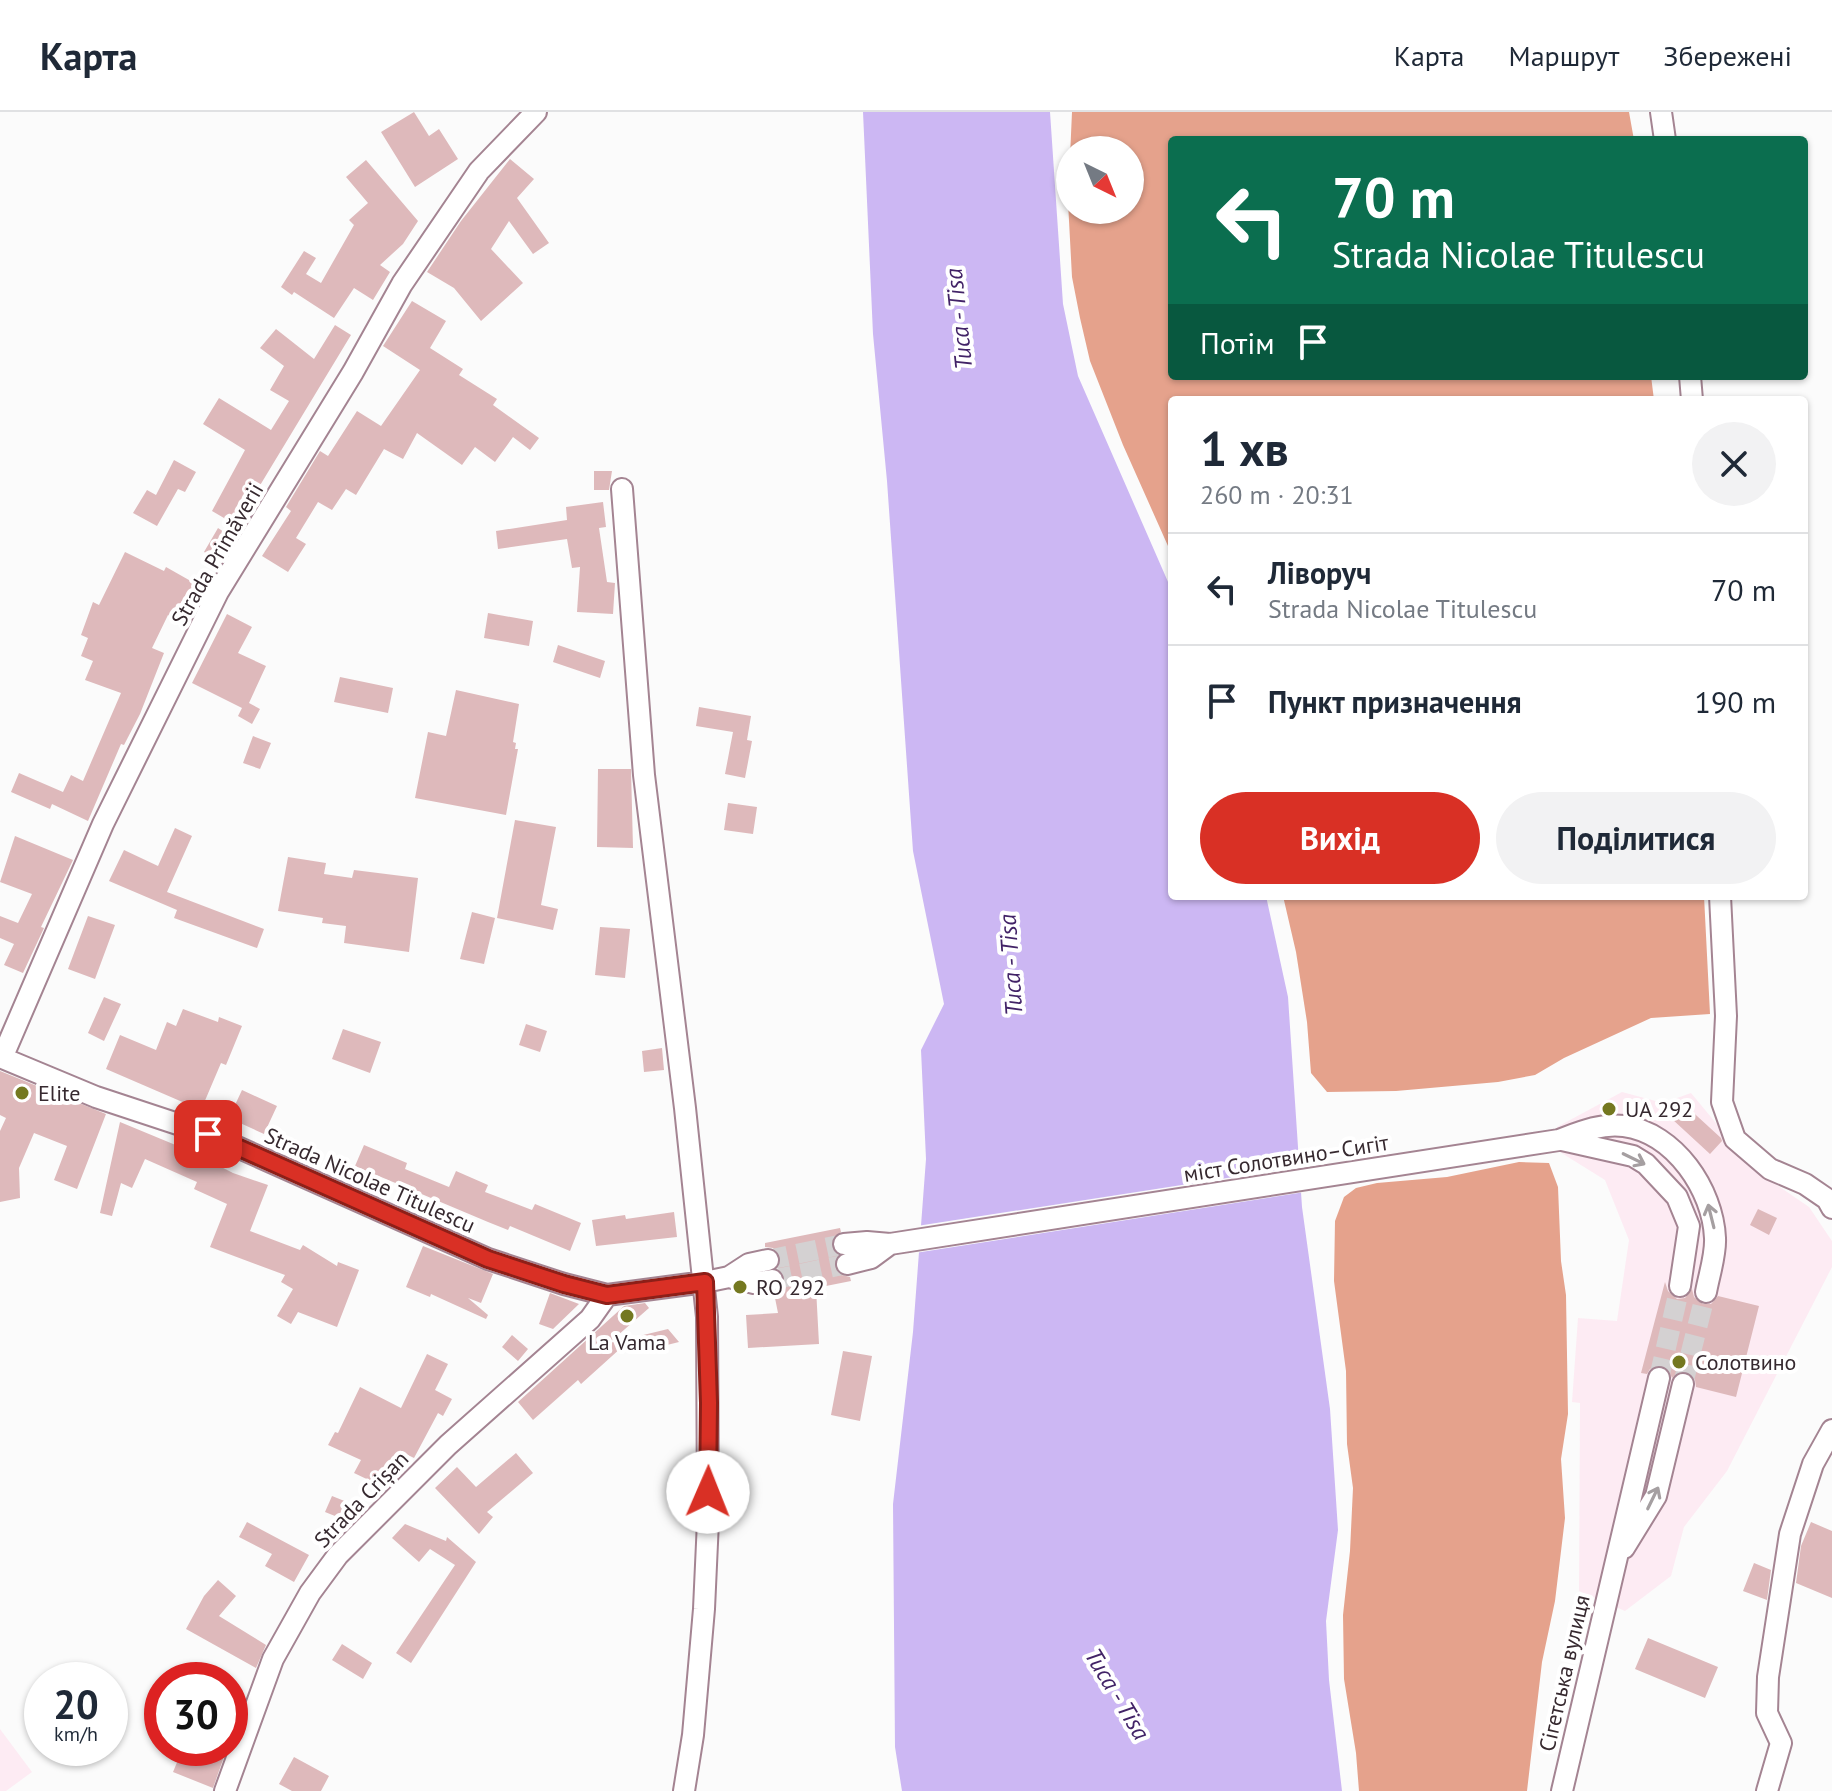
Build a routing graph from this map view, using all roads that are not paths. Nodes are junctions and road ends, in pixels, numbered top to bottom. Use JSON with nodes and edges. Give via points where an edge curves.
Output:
{"nodes":[{"id":1,"x":536,"y":112,"type":"edge"},
{"id":2,"x":1661,"y":112,"type":"edge"},
{"id":3,"x":1664,"y":136,"type":"edge"},
{"id":4,"x":622,"y":489,"type":"dead end"},
{"id":5,"x":1720,"y":900,"type":"edge"},
{"id":6,"x":1,"y":1058,"type":"edge"},
{"id":7,"x":1552,"y":1141,"type":"junction"},
{"id":8,"x":1832,"y":1208,"type":"edge"},
{"id":9,"x":846,"y":1254,"type":"tunnel mouth"},
{"id":10,"x":770,"y":1270,"type":"tunnel mouth"},
{"id":11,"x":705,"y":1282,"type":"junction"},
{"id":12,"x":1680,"y":1286,"type":"tunnel mouth"},
{"id":13,"x":1706,"y":1292,"type":"tunnel mouth"},
{"id":14,"x":607,"y":1295,"type":"junction"},
{"id":15,"x":1659,"y":1378,"type":"tunnel mouth"},
{"id":16,"x":1683,"y":1384,"type":"tunnel mouth"},
{"id":17,"x":1832,"y":1430,"type":"edge"},
{"id":18,"x":1613,"y":1566,"type":"junction"},
{"id":19,"x":225,"y":1791,"type":"edge"},
{"id":20,"x":684,"y":1791,"type":"edge"},
{"id":21,"x":1562,"y":1791,"type":"edge"},
{"id":22,"x":1767,"y":1791,"type":"edge"}],
"edges":[{"from":1,"to":6,"type":"street","name":"Strada Primăverii","via":[[479,171],[402,284],[218,592],[103,824]]},
{"from":2,"to":3,"type":"street"},
{"from":4,"to":11,"type":"street","via":[[645,790]]},
{"from":5,"to":8,"type":"street","via":[[1726,1016],[1722,1102],[1735,1139],[1770,1169],[1827,1199]]},
{"from":6,"to":14,"type":"street","name":"Strada Nicolae Titulescu","via":[[208,1134],[488,1259]]},
{"from":7,"to":9,"type":"street","name":"міст Солотвино–Сигіт","via":[[900,1242],[871,1258]]},
{"from":7,"to":12,"type":"street","one_way":true,"via":[[1633,1156],[1677,1197],[1689,1226]]},
{"from":13,"to":7,"type":"street","one_way":true,"via":[[1714,1222],[1697,1180],[1682,1160],[1649,1134],[1625,1126],[1598,1126]]},
{"from":10,"to":11,"type":"street","name":"Strada Nicolae Titulescu","via":[[754,1283],[729,1277]]},
{"from":11,"to":14,"type":"street","name":"Strada Nicolae Titulescu"},
{"from":11,"to":20,"type":"street","via":[[708,1521]]},
{"from":14,"to":19,"type":"street","name":"Strada Crișan","via":[[590,1319],[448,1445],[338,1555],[273,1659]]},
{"from":15,"to":18,"type":"street","name":"Сігетська вулиця"},
{"from":18,"to":16,"type":"street","name":"Сігетська вулиця","one_way":true,"via":[[1656,1496]]},
{"from":17,"to":22,"type":"street","via":[[1813,1464],[1790,1534],[1768,1677],[1767,1713],[1781,1743]]},
{"from":18,"to":21,"type":"street","name":"Сігетська вулиця"}]}
